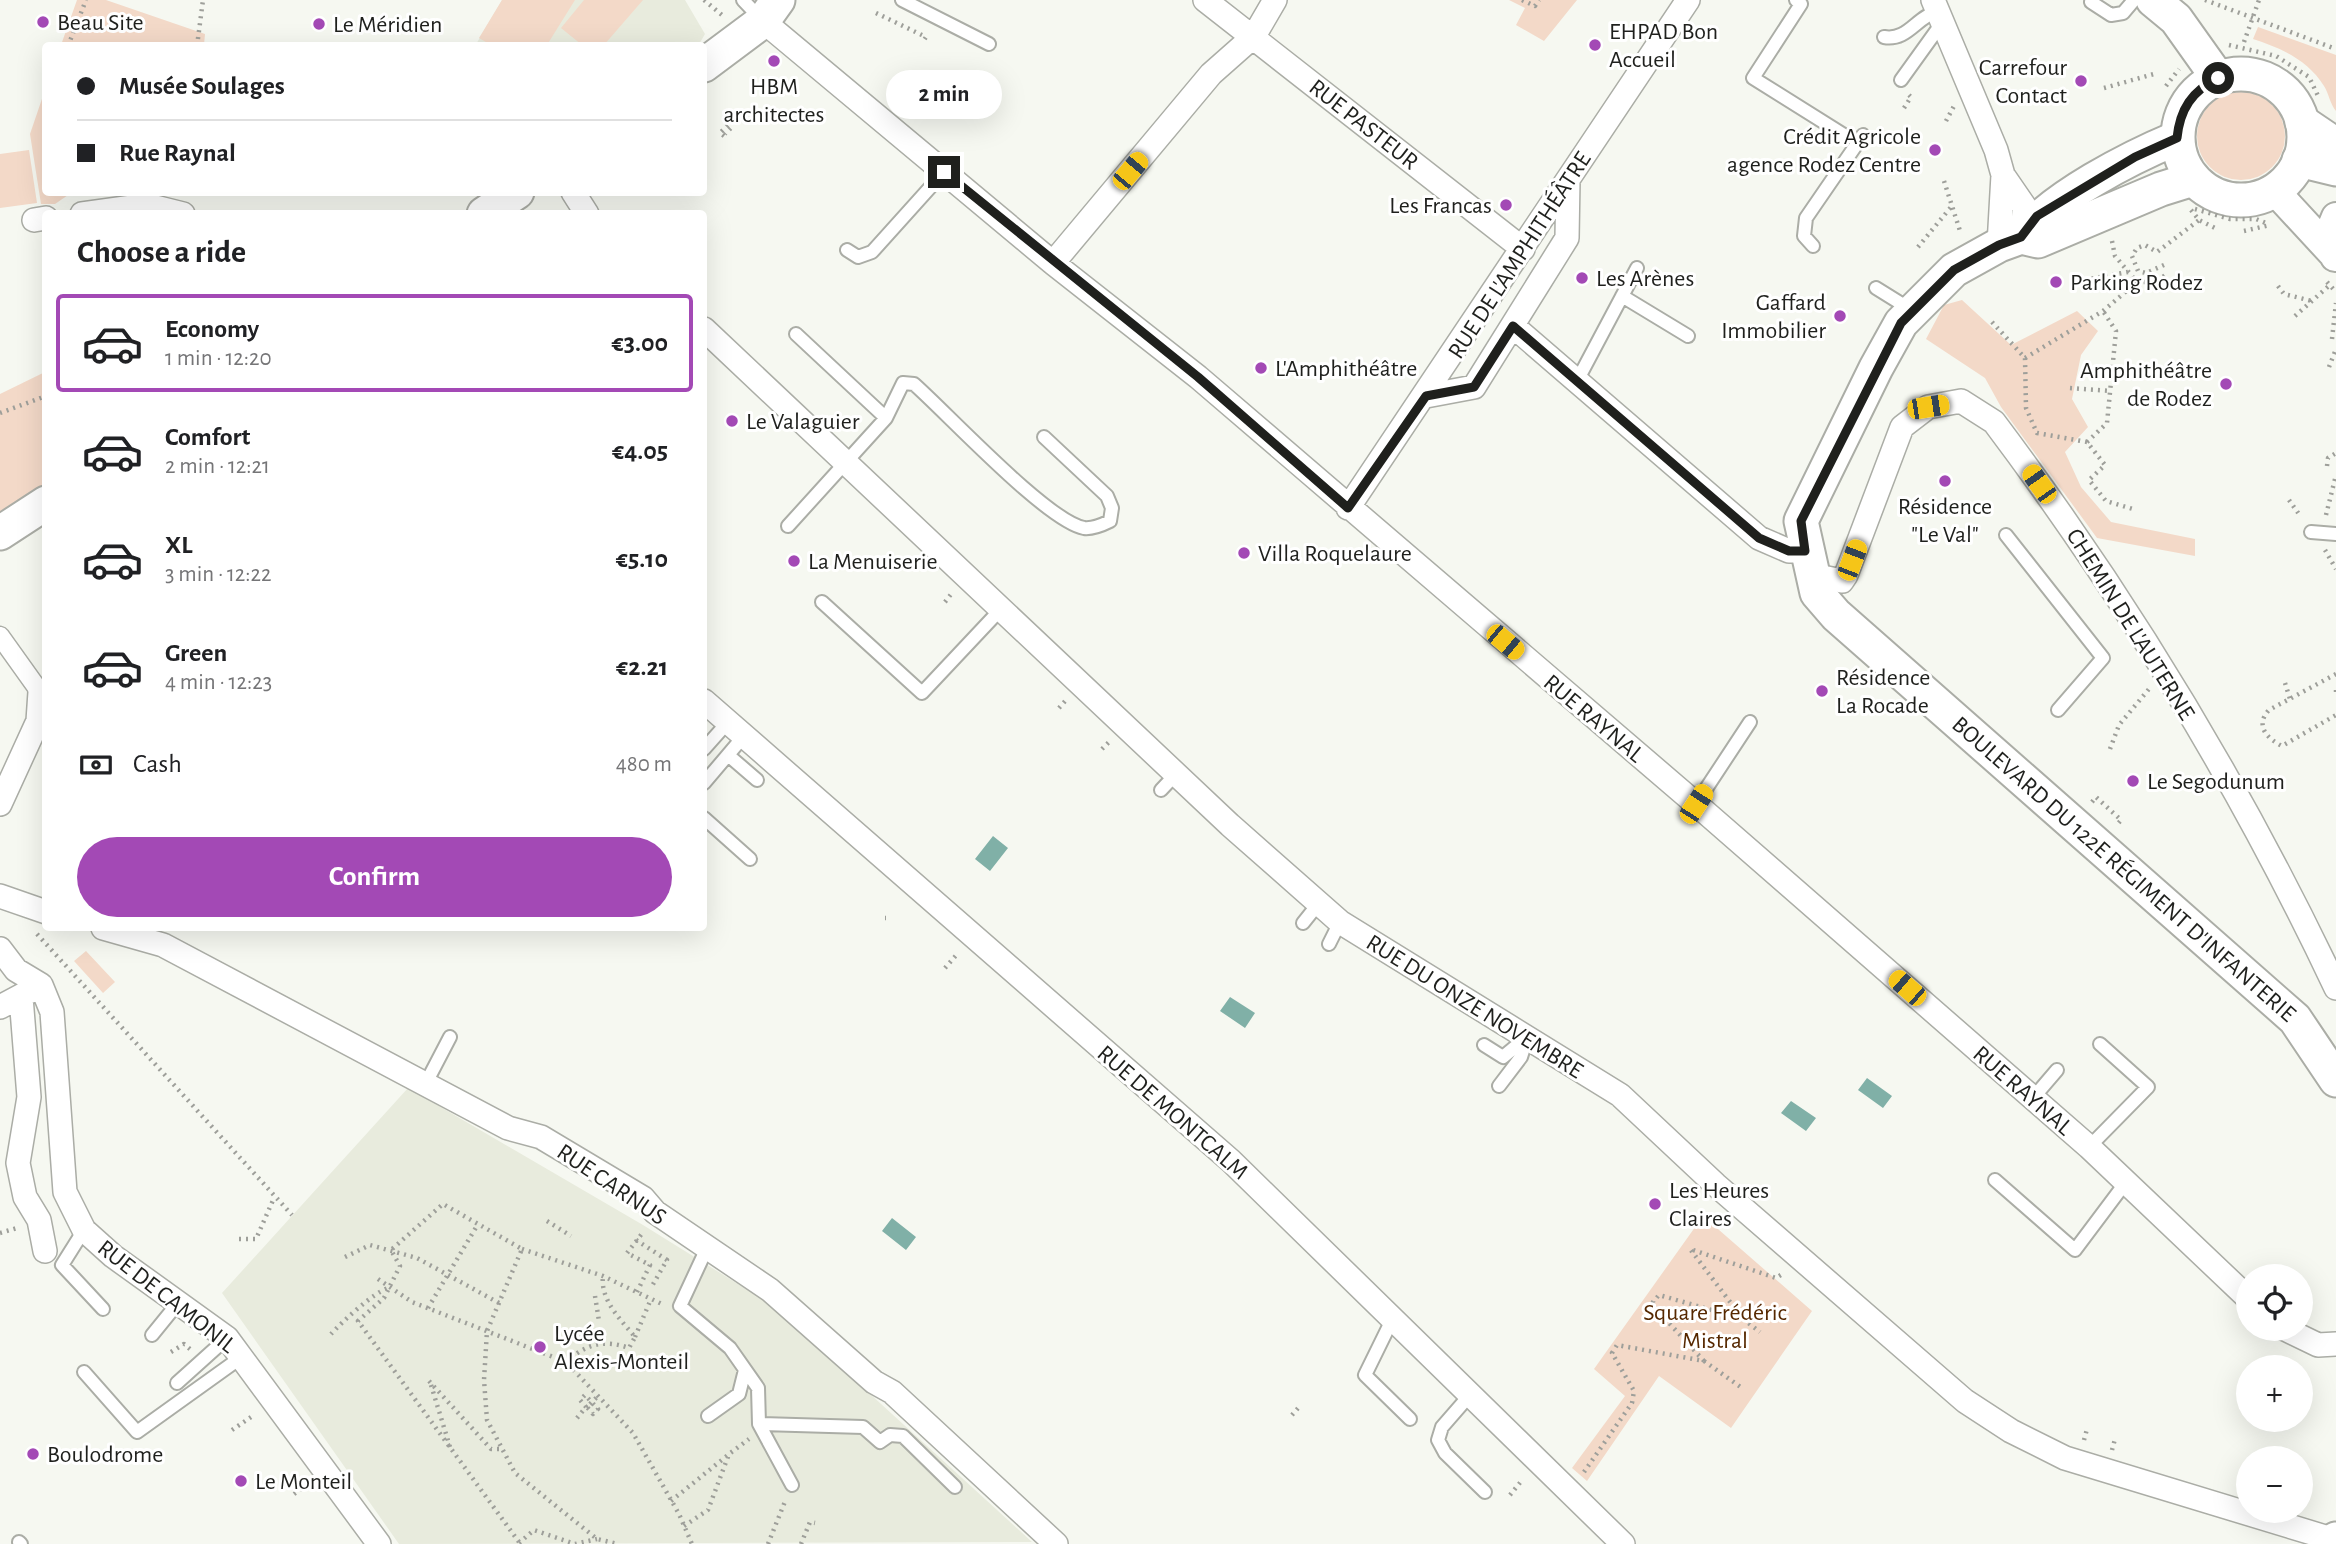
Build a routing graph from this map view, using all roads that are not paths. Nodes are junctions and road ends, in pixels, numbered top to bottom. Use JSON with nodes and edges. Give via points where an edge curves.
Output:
{"nodes":[{"id":1,"x":902,"y":0,"type":"edge"},
{"id":2,"x":1205,"y":0,"type":"edge"},
{"id":3,"x":1275,"y":0,"type":"edge"},
{"id":4,"x":1688,"y":0,"type":"edge"},
{"id":5,"x":1796,"y":0,"type":"edge"},
{"id":6,"x":2134,"y":0,"type":"edge"},
{"id":7,"x":2091,"y":2,"type":"dead end"},
{"id":8,"x":761,"y":7,"type":"edge"},
{"id":9,"x":2138,"y":7,"type":"edge"},
{"id":10,"x":1938,"y":11,"type":"edge"},
{"id":11,"x":1254,"y":36,"type":"junction"},
{"id":12,"x":1884,"y":37,"type":"dead end"},
{"id":13,"x":989,"y":44,"type":"dead end"},
{"id":14,"x":707,"y":62,"type":"edge"},
{"id":15,"x":2218,"y":78,"type":"junction"},
{"id":16,"x":1901,"y":80,"type":"dead end"},
{"id":17,"x":2311,"y":110,"type":"junction"},
{"id":18,"x":1844,"y":135,"type":"dead end"},
{"id":19,"x":1863,"y":135,"type":"dead end"},
{"id":20,"x":2177,"y":138,"type":"junction"},
{"id":21,"x":2336,"y":145,"type":"edge"},
{"id":22,"x":2300,"y":160,"type":"junction"},
{"id":23,"x":2336,"y":169,"type":"edge"},
{"id":24,"x":944,"y":172,"type":"junction"},
{"id":25,"x":2193,"y":179,"type":"junction"},
{"id":26,"x":1568,"y":180,"type":"junction"},
{"id":27,"x":2274,"y":190,"type":"junction"},
{"id":28,"x":511,"y":196,"type":"edge"},
{"id":29,"x":111,"y":210,"type":"edge"},
{"id":30,"x":167,"y":210,"type":"edge"},
{"id":31,"x":490,"y":210,"type":"edge"},
{"id":32,"x":2061,"y":217,"type":"junction"},
{"id":33,"x":2336,"y":217,"type":"edge"},
{"id":34,"x":2010,"y":241,"type":"junction"},
{"id":35,"x":1813,"y":246,"type":"dead end"},
{"id":36,"x":1523,"y":248,"type":"junction"},
{"id":37,"x":847,"y":250,"type":"dead end"},
{"id":38,"x":2336,"y":257,"type":"edge"},
{"id":39,"x":1053,"y":262,"type":"junction"},
{"id":40,"x":1637,"y":268,"type":"dead end"},
{"id":41,"x":1876,"y":288,"type":"dead end"},
{"id":42,"x":1622,"y":296,"type":"junction"},
{"id":43,"x":1913,"y":311,"type":"junction"},
{"id":44,"x":1513,"y":326,"type":"junction"},
{"id":45,"x":707,"y":332,"type":"edge"},
{"id":46,"x":796,"y":334,"type":"dead end"},
{"id":47,"x":1688,"y":336,"type":"dead end"},
{"id":48,"x":1577,"y":381,"type":"junction"},
{"id":49,"x":1426,"y":396,"type":"junction"},
{"id":50,"x":886,"y":418,"type":"junction"},
{"id":51,"x":1044,"y":437,"type":"dead end"},
{"id":52,"x":847,"y":463,"type":"junction"},
{"id":53,"x":42,"y":506,"type":"edge"},
{"id":54,"x":1348,"y":508,"type":"junction"},
{"id":55,"x":788,"y":526,"type":"dead end"},
{"id":56,"x":2311,"y":532,"type":"dead end"},
{"id":57,"x":0,"y":533,"type":"edge"},
{"id":58,"x":2336,"y":534,"type":"edge"},
{"id":59,"x":2006,"y":536,"type":"dead end"},
{"id":60,"x":1808,"y":555,"type":"junction"},
{"id":61,"x":822,"y":603,"type":"dead end"},
{"id":62,"x":1001,"y":609,"type":"junction"},
{"id":63,"x":0,"y":636,"type":"edge"},
{"id":64,"x":707,"y":704,"type":"edge"},
{"id":65,"x":41,"y":705,"type":"edge"},
{"id":66,"x":2058,"y":710,"type":"dead end"},
{"id":67,"x":1750,"y":722,"type":"dead end"},
{"id":68,"x":736,"y":729,"type":"junction"},
{"id":69,"x":707,"y":747,"type":"edge"},
{"id":70,"x":728,"y":755,"type":"junction"},
{"id":71,"x":707,"y":780,"type":"edge"},
{"id":72,"x":757,"y":780,"type":"dead end"},
{"id":73,"x":0,"y":804,"type":"edge"},
{"id":74,"x":1696,"y":804,"type":"junction"},
{"id":75,"x":707,"y":821,"type":"edge"},
{"id":76,"x":750,"y":859,"type":"dead end"},
{"id":77,"x":0,"y":896,"type":"edge"},
{"id":78,"x":1319,"y":903,"type":"junction"},
{"id":79,"x":37,"y":919,"type":"edge"},
{"id":80,"x":1340,"y":922,"type":"junction"},
{"id":81,"x":1303,"y":923,"type":"dead end"},
{"id":82,"x":114,"y":931,"type":"edge"},
{"id":83,"x":1329,"y":944,"type":"dead end"},
{"id":84,"x":0,"y":949,"type":"edge"},
{"id":85,"x":2336,"y":989,"type":"edge"},
{"id":86,"x":31,"y":991,"type":"junction"},
{"id":87,"x":0,"y":1007,"type":"edge"},
{"id":88,"x":450,"y":1037,"type":"dead end"},
{"id":89,"x":1527,"y":1038,"type":"junction"},
{"id":90,"x":1484,"y":1045,"type":"dead end"},
{"id":91,"x":2100,"y":1045,"type":"dead end"},
{"id":92,"x":2057,"y":1070,"type":"dead end"},
{"id":93,"x":2336,"y":1080,"type":"edge"},
{"id":94,"x":426,"y":1083,"type":"junction"},
{"id":95,"x":1499,"y":1086,"type":"dead end"},
{"id":96,"x":2033,"y":1098,"type":"junction"},
{"id":97,"x":2089,"y":1147,"type":"junction"},
{"id":98,"x":1995,"y":1180,"type":"dead end"},
{"id":99,"x":2126,"y":1182,"type":"junction"},
{"id":100,"x":84,"y":1230,"type":"junction"},
{"id":101,"x":707,"y":1248,"type":"junction"},
{"id":102,"x":45,"y":1251,"type":"dead end"},
{"id":103,"x":2236,"y":1287,"type":"edge"},
{"id":104,"x":178,"y":1303,"type":"junction"},
{"id":105,"x":103,"y":1309,"type":"dead end"},
{"id":106,"x":1392,"y":1320,"type":"junction"},
{"id":107,"x":152,"y":1335,"type":"dead end"},
{"id":108,"x":227,"y":1338,"type":"junction"},
{"id":109,"x":2310,"y":1341,"type":"edge"},
{"id":110,"x":2336,"y":1344,"type":"edge"},
{"id":111,"x":243,"y":1356,"type":"junction"},
{"id":112,"x":745,"y":1370,"type":"junction"},
{"id":113,"x":84,"y":1372,"type":"dead end"},
{"id":114,"x":177,"y":1383,"type":"dead end"},
{"id":115,"x":1469,"y":1395,"type":"junction"},
{"id":116,"x":708,"y":1416,"type":"dead end"},
{"id":117,"x":1410,"y":1419,"type":"dead end"},
{"id":118,"x":759,"y":1424,"type":"junction"},
{"id":119,"x":792,"y":1485,"type":"road end"},
{"id":120,"x":955,"y":1487,"type":"dead end"},
{"id":121,"x":1485,"y":1492,"type":"dead end"},
{"id":122,"x":2335,"y":1541,"type":"edge"},
{"id":123,"x":379,"y":1544,"type":"edge"},
{"id":124,"x":1056,"y":1544,"type":"edge"},
{"id":125,"x":1623,"y":1544,"type":"edge"}],
"edges":[{"from":1,"to":13,"type":"lane"},
{"from":2,"to":11,"type":"street","name":"RUE PASTEUR"},
{"from":3,"to":11,"type":"street"},
{"from":4,"to":26,"type":"street","name":"RUE DE L'AMPHITHÉÂTRE"},
{"from":5,"to":18,"type":"lane","via":[[1801,5],[1753,78]]},
{"from":6,"to":9,"type":"lane"},
{"from":7,"to":9,"type":"lane","via":[[2111,15]]},
{"from":8,"to":14,"type":"main road"},
{"from":8,"to":24,"type":"street","name":"RUE RAYNAL"},
{"from":9,"to":15,"type":"main road","via":[[2176,19]]},
{"from":10,"to":12,"type":"lane","via":[[1924,15],[1906,34]]},
{"from":10,"to":16,"type":"lane"},
{"from":10,"to":34,"type":"street","via":[[2003,175],[2025,206]]},
{"from":11,"to":36,"type":"street","name":"RUE PASTEUR"},
{"from":11,"to":39,"type":"street","via":[[1211,74]]},
{"from":15,"to":17,"type":"main road","via":[[2248,74],[2270,81]]},
{"from":15,"to":20,"type":"main road","via":[[2193,95],[2184,108]]},
{"from":17,"to":21,"type":"main road"},
{"from":17,"to":22,"type":"main road"},
{"from":19,"to":35,"type":"lane","via":[[1806,218],[1804,236]]},
{"from":20,"to":25,"type":"main road"},
{"from":20,"to":32,"type":"main road","via":[[2146,152]]},
{"from":22,"to":23,"type":"main road"},
{"from":22,"to":27,"type":"main road"},
{"from":24,"to":37,"type":"lane","via":[[872,252],[858,257]]},
{"from":24,"to":39,"type":"street","name":"RUE RAYNAL"},
{"from":25,"to":27,"type":"main road","via":[[2232,199],[2246,200]]},
{"from":25,"to":32,"type":"main road"},
{"from":26,"to":36,"type":"street","name":"RUE DE L'AMPHITHÉÂTRE"},
{"from":26,"to":44,"type":"street","via":[[1567,238]]},
{"from":27,"to":38,"type":"street"},
{"from":28,"to":31,"type":"main road"},
{"from":29,"to":30,"type":"street","via":[[147,205]]},
{"from":32,"to":34,"type":"main road","via":[[2038,241]]},
{"from":33,"to":38,"type":"street","via":[[2331,229]]},
{"from":34,"to":43,"type":"main road","via":[[1954,270]]},
{"from":36,"to":49,"type":"street","name":"RUE DE L'AMPHITHÉÂTRE"},
{"from":39,"to":54,"type":"street","name":"RUE RAYNAL","via":[[1198,377]]},
{"from":40,"to":42,"type":"lane"},
{"from":41,"to":43,"type":"lane"},
{"from":42,"to":47,"type":"lane"},
{"from":42,"to":48,"type":"lane"},
{"from":43,"to":60,"type":"main road","via":[[1901,323],[1876,368],[1833,460]]},
{"from":44,"to":48,"type":"street"},
{"from":44,"to":49,"type":"street","via":[[1474,387]]},
{"from":45,"to":52,"type":"street","name":"RUE DU ONZE NOVEMBRE"},
{"from":46,"to":50,"type":"lane"},
{"from":48,"to":60,"type":"street","via":[[1759,538]]},
{"from":49,"to":54,"type":"street","name":"RUE DE L'AMPHITHÉÂTRE"},
{"from":50,"to":51,"type":"lane","via":[[903,383],[914,384],[1059,516],[1084,528],[1110,521],[1112,508],[1107,496]]},
{"from":50,"to":52,"type":"lane"},
{"from":52,"to":55,"type":"lane"},
{"from":52,"to":62,"type":"street","name":"RUE DU ONZE NOVEMBRE"},
{"from":53,"to":57,"type":"main road"},
{"from":54,"to":74,"type":"street","name":"RUE RAYNAL"},
{"from":56,"to":58,"type":"lane"},
{"from":59,"to":66,"type":"lane","via":[[2103,658]]},
{"from":60,"to":85,"type":"street","name":"CHEMIN DE L'AUTERNE","via":[[1842,581],[1902,427],[1928,407],[1961,401],[1994,422],[2102,573],[2166,674],[2291,893]]},
{"from":60,"to":93,"type":"main road","name":"BOULEVARD DU 122E RÉGIMENT D'INFANTERIE","via":[[1817,593],[1836,615],[2295,1020]]},
{"from":61,"to":62,"type":"lane","via":[[922,693]]},
{"from":62,"to":78,"type":"street","name":"RUE DU ONZE NOVEMBRE","via":[[1169,782]]},
{"from":63,"to":65,"type":"street"},
{"from":64,"to":68,"type":"street","name":"RUE DE MONTCALM"},
{"from":65,"to":73,"type":"street"},
{"from":67,"to":74,"type":"lane"},
{"from":68,"to":69,"type":"lane"},
{"from":68,"to":70,"type":"lane"},
{"from":68,"to":106,"type":"street","name":"RUE DE MONTCALM","via":[[1231,1161]]},
{"from":70,"to":71,"type":"lane"},
{"from":70,"to":72,"type":"lane"},
{"from":74,"to":96,"type":"street","name":"RUE RAYNAL"},
{"from":75,"to":76,"type":"lane"},
{"from":77,"to":79,"type":"street"},
{"from":78,"to":80,"type":"street","name":"RUE DU ONZE NOVEMBRE"},
{"from":78,"to":81,"type":"lane"},
{"from":80,"to":83,"type":"lane"},
{"from":80,"to":89,"type":"street","name":"RUE DU ONZE NOVEMBRE"},
{"from":82,"to":94,"type":"street","name":"RUE CARNUS","via":[[163,945]]},
{"from":84,"to":86,"type":"street"},
{"from":86,"to":87,"type":"street"},
{"from":86,"to":100,"type":"street","name":"RUE DE CAMONIL","via":[[52,1012],[65,1192]]},
{"from":86,"to":102,"type":"street","via":[[29,1097],[18,1163]]},
{"from":88,"to":94,"type":"lane"},
{"from":89,"to":90,"type":"lane","via":[[1503,1057]]},
{"from":89,"to":95,"type":"lane","via":[[1521,1057]]},
{"from":89,"to":122,"type":"street","name":"RUE DU ONZE NOVEMBRE","via":[[1620,1095],[1716,1185],[1965,1401],[2011,1431],[2065,1458]]},
{"from":91,"to":97,"type":"lane","via":[[2148,1087]]},
{"from":92,"to":96,"type":"lane"},
{"from":94,"to":101,"type":"street","name":"RUE CARNUS","via":[[508,1128],[541,1137],[576,1157],[643,1198],[655,1212]]},
{"from":96,"to":97,"type":"street","name":"RUE RAYNAL"},
{"from":97,"to":99,"type":"street","name":"RUE RAYNAL"},
{"from":98,"to":99,"type":"lane","via":[[2075,1250]]},
{"from":99,"to":103,"type":"street","name":"RUE RAYNAL"},
{"from":100,"to":104,"type":"street","name":"RUE DE CAMONIL"},
{"from":100,"to":105,"type":"lane","via":[[62,1265]]},
{"from":101,"to":112,"type":"lane","via":[[680,1306],[730,1348]]},
{"from":101,"to":124,"type":"street","name":"RUE CARNUS","via":[[770,1290],[874,1382],[892,1392]]},
{"from":104,"to":107,"type":"lane"},
{"from":104,"to":108,"type":"street","name":"RUE DE CAMONIL"},
{"from":106,"to":115,"type":"street","name":"RUE DE MONTCALM"},
{"from":106,"to":117,"type":"lane","via":[[1365,1375]]},
{"from":108,"to":111,"type":"street","name":"RUE DE CAMONIL"},
{"from":108,"to":114,"type":"lane"},
{"from":109,"to":110,"type":"street"},
{"from":111,"to":113,"type":"lane","via":[[137,1432]]},
{"from":111,"to":123,"type":"street","name":"RUE DE CAMONIL"},
{"from":112,"to":116,"type":"lane","via":[[739,1394]]},
{"from":112,"to":118,"type":"lane","via":[[758,1388]]},
{"from":115,"to":121,"type":"lane","via":[[1442,1427],[1438,1440],[1445,1453]]},
{"from":115,"to":125,"type":"street","name":"RUE DE MONTCALM"},
{"from":118,"to":119,"type":"lane"},
{"from":118,"to":120,"type":"lane","via":[[863,1427],[880,1442],[890,1435],[903,1436]]}]}
